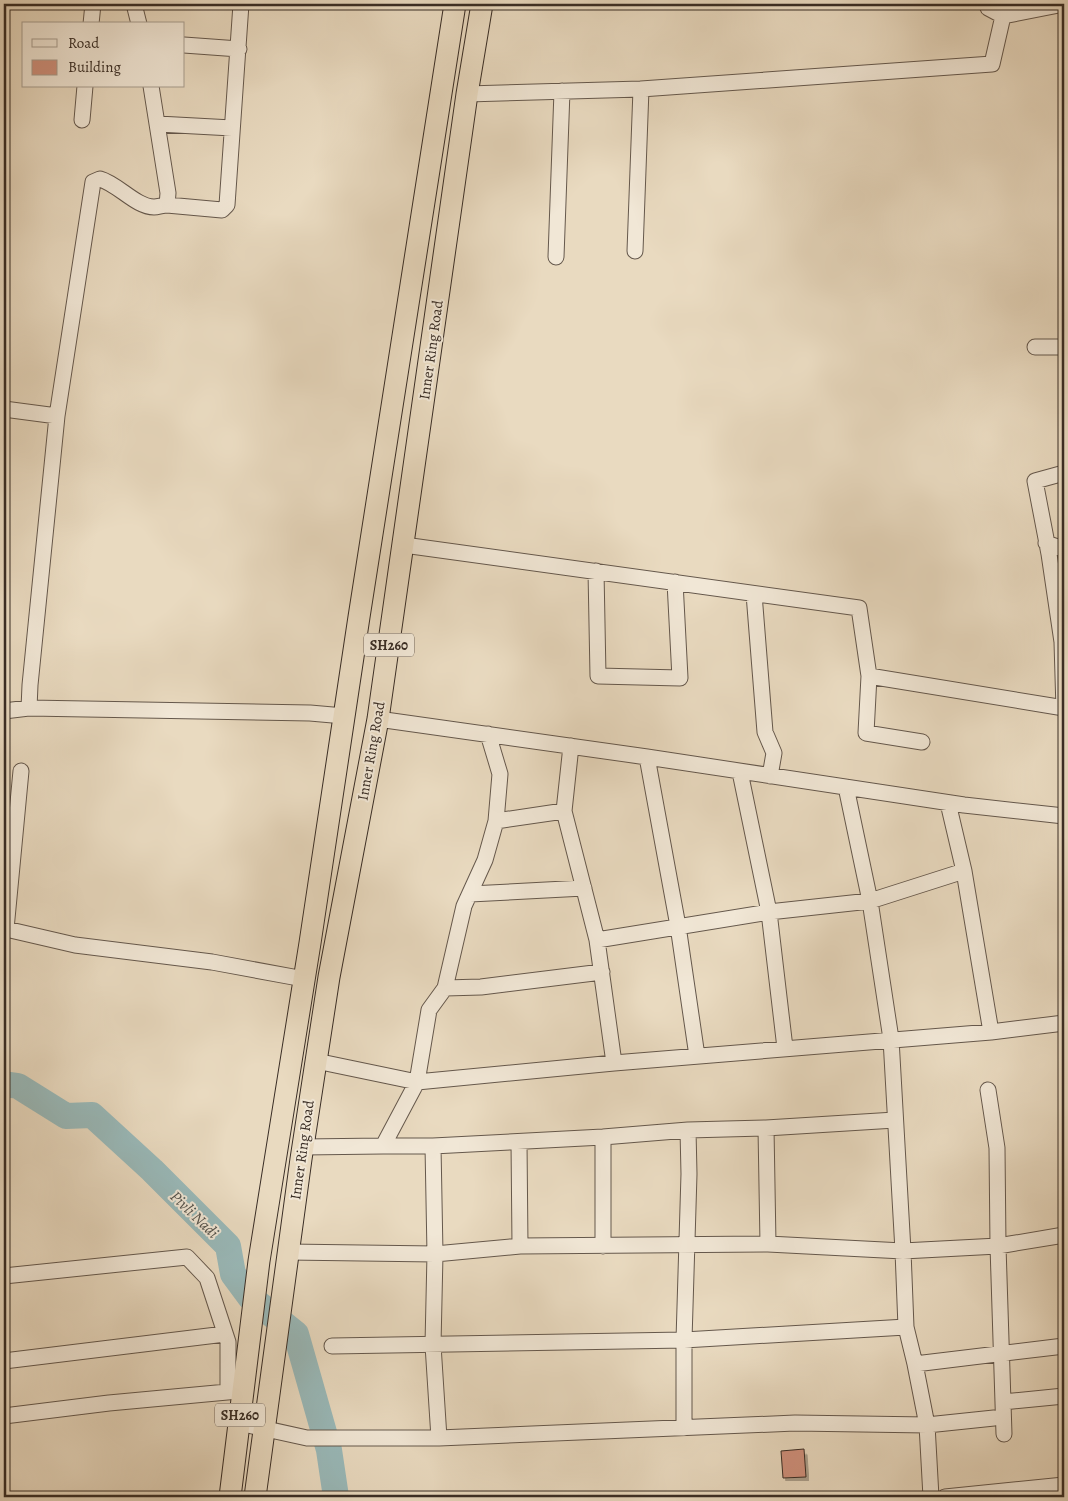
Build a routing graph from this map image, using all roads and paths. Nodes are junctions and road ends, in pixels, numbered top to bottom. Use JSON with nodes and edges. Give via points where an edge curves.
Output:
{"nodes":[{"id":1,"x":93,"y":4,"type":"edge"},
{"id":2,"x":134,"y":4,"type":"edge"},
{"id":3,"x":241,"y":4,"type":"edge"},
{"id":4,"x":455,"y":4,"type":"edge"},
{"id":5,"x":482,"y":4,"type":"edge"},
{"id":6,"x":987,"y":4,"type":"edge"},
{"id":7,"x":1064,"y":4,"type":"edge"},
{"id":8,"x":1003,"y":16,"type":"junction"},
{"id":9,"x":91,"y":22,"type":"edge"},
{"id":10,"x":138,"y":22,"type":"edge"},
{"id":11,"x":185,"y":45,"type":"edge"},
{"id":12,"x":239,"y":49,"type":"junction"},
{"id":13,"x":85,"y":88,"type":"edge"},
{"id":14,"x":151,"y":88,"type":"edge"},
{"id":15,"x":641,"y":89,"type":"junction"},
{"id":16,"x":562,"y":91,"type":"junction"},
{"id":17,"x":467,"y":94,"type":"junction"},
{"id":18,"x":82,"y":120,"type":"dead end"},
{"id":19,"x":158,"y":124,"type":"junction"},
{"id":20,"x":232,"y":128,"type":"junction"},
{"id":21,"x":167,"y":205,"type":"junction"},
{"id":22,"x":635,"y":251,"type":"dead end"},
{"id":23,"x":556,"y":257,"type":"dead end"},
{"id":24,"x":1035,"y":347,"type":"dead end"},
{"id":25,"x":1064,"y":347,"type":"edge"},
{"id":26,"x":4,"y":409,"type":"edge"},
{"id":27,"x":57,"y":416,"type":"junction"},
{"id":28,"x":1064,"y":474,"type":"edge"},
{"id":29,"x":1046,"y":543,"type":"junction"},
{"id":30,"x":404,"y":544,"type":"junction"},
{"id":31,"x":1064,"y":549,"type":"edge"},
{"id":32,"x":596,"y":571,"type":"junction"},
{"id":33,"x":674,"y":582,"type":"junction"},
{"id":34,"x":754,"y":594,"type":"junction"},
{"id":35,"x":869,"y":676,"type":"junction"},
{"id":36,"x":29,"y":708,"type":"junction"},
{"id":37,"x":1064,"y":709,"type":"edge"},
{"id":38,"x":4,"y":710,"type":"edge"},
{"id":39,"x":344,"y":716,"type":"junction"},
{"id":40,"x":378,"y":719,"type":"junction"},
{"id":41,"x":488,"y":734,"type":"junction"},
{"id":42,"x":922,"y":742,"type":"dead end"},
{"id":43,"x":571,"y":746,"type":"junction"},
{"id":44,"x":647,"y":757,"type":"junction"},
{"id":45,"x":21,"y":771,"type":"dead end"},
{"id":46,"x":740,"y":772,"type":"junction"},
{"id":47,"x":770,"y":776,"type":"junction"},
{"id":48,"x":846,"y":787,"type":"junction"},
{"id":49,"x":948,"y":803,"type":"junction"},
{"id":50,"x":564,"y":811,"type":"junction"},
{"id":51,"x":1064,"y":816,"type":"edge"},
{"id":52,"x":496,"y":821,"type":"junction"},
{"id":53,"x":964,"y":871,"type":"junction"},
{"id":54,"x":584,"y":888,"type":"junction"},
{"id":55,"x":470,"y":894,"type":"junction"},
{"id":56,"x":870,"y":901,"type":"junction"},
{"id":57,"x":768,"y":912,"type":"junction"},
{"id":58,"x":678,"y":926,"type":"junction"},
{"id":59,"x":597,"y":940,"type":"junction"},
{"id":60,"x":602,"y":972,"type":"junction"},
{"id":61,"x":304,"y":979,"type":"junction"},
{"id":62,"x":445,"y":988,"type":"junction"},
{"id":63,"x":1064,"y":1023,"type":"edge"},
{"id":64,"x":991,"y":1032,"type":"junction"},
{"id":65,"x":891,"y":1039,"type":"junction"},
{"id":66,"x":785,"y":1048,"type":"junction"},
{"id":67,"x":697,"y":1056,"type":"junction"},
{"id":68,"x":316,"y":1061,"type":"junction"},
{"id":69,"x":614,"y":1063,"type":"junction"},
{"id":70,"x":417,"y":1082,"type":"junction"},
{"id":71,"x":988,"y":1090,"type":"dead end"},
{"id":72,"x":895,"y":1120,"type":"junction"},
{"id":73,"x":766,"y":1128,"type":"junction"},
{"id":74,"x":688,"y":1130,"type":"junction"},
{"id":75,"x":603,"y":1137,"type":"junction"},
{"id":76,"x":519,"y":1142,"type":"junction"},
{"id":77,"x":383,"y":1146,"type":"junction"},
{"id":78,"x":432,"y":1146,"type":"junction"},
{"id":79,"x":302,"y":1147,"type":"junction"},
{"id":80,"x":1064,"y":1235,"type":"edge"},
{"id":81,"x":768,"y":1244,"type":"junction"},
{"id":82,"x":686,"y":1245,"type":"junction"},
{"id":83,"x":520,"y":1246,"type":"junction"},
{"id":84,"x":603,"y":1246,"type":"junction"},
{"id":85,"x":998,"y":1246,"type":"junction"},
{"id":86,"x":288,"y":1252,"type":"junction"},
{"id":87,"x":903,"y":1252,"type":"junction"},
{"id":88,"x":436,"y":1254,"type":"junction"},
{"id":89,"x":4,"y":1276,"type":"edge"},
{"id":90,"x":906,"y":1327,"type":"junction"},
{"id":91,"x":226,"y":1334,"type":"junction"},
{"id":92,"x":684,"y":1340,"type":"junction"},
{"id":93,"x":433,"y":1345,"type":"junction"},
{"id":94,"x":332,"y":1346,"type":"dead end"},
{"id":95,"x":1064,"y":1346,"type":"edge"},
{"id":96,"x":1002,"y":1354,"type":"junction"},
{"id":97,"x":914,"y":1359,"type":"junction"},
{"id":98,"x":4,"y":1361,"type":"edge"},
{"id":99,"x":235,"y":1392,"type":"junction"},
{"id":100,"x":1064,"y":1396,"type":"edge"},
{"id":101,"x":1004,"y":1402,"type":"junction"},
{"id":102,"x":4,"y":1416,"type":"edge"},
{"id":103,"x":994,"y":1418,"type":"dead end"},
{"id":104,"x":239,"y":1423,"type":"junction"},
{"id":105,"x":927,"y":1425,"type":"junction"},
{"id":106,"x":684,"y":1428,"type":"junction"},
{"id":107,"x":264,"y":1429,"type":"junction"},
{"id":108,"x":1004,"y":1434,"type":"dead end"},
{"id":109,"x":439,"y":1438,"type":"junction"},
{"id":110,"x":1064,"y":1485,"type":"edge"},
{"id":111,"x":230,"y":1497,"type":"edge"},
{"id":112,"x":255,"y":1497,"type":"edge"},
{"id":113,"x":931,"y":1497,"type":"edge"},
{"id":114,"x":945,"y":1497,"type":"edge"}],
"edges":[{"from":1,"to":9,"type":"street"},
{"from":2,"to":10,"type":"street"},
{"from":3,"to":12,"type":"street"},
{"from":4,"to":39,"type":"highway","name":"Inner Ring Road","number":"SH260"},
{"from":5,"to":17,"type":"highway","name":"Inner Ring Road","number":"SH260"},
{"from":6,"to":8,"type":"street","via":[[988,8]]},
{"from":7,"to":8,"type":"street"},
{"from":8,"to":15,"type":"street","via":[[992,64]]},
{"from":11,"to":12,"type":"street"},
{"from":12,"to":20,"type":"street"},
{"from":13,"to":18,"type":"street"},
{"from":14,"to":19,"type":"street"},
{"from":15,"to":16,"type":"street"},
{"from":15,"to":22,"type":"street"},
{"from":16,"to":17,"type":"street"},
{"from":16,"to":23,"type":"street"},
{"from":17,"to":30,"type":"highway","name":"Inner Ring Road","number":"SH260"},
{"from":19,"to":20,"type":"street"},
{"from":19,"to":21,"type":"street"},
{"from":20,"to":21,"type":"street","via":[[227,205],[222,210]]},
{"from":21,"to":27,"type":"street","via":[[144,205],[108,181],[100,179],[93,182]]},
{"from":24,"to":25,"type":"street"},
{"from":26,"to":27,"type":"street"},
{"from":27,"to":36,"type":"street"},
{"from":28,"to":29,"type":"street","via":[[1035,481]]},
{"from":29,"to":31,"type":"street"},
{"from":29,"to":37,"type":"street","via":[[1062,642]]},
{"from":30,"to":32,"type":"street"},
{"from":30,"to":40,"type":"highway","name":"Inner Ring Road","number":"SH260"},
{"from":32,"to":33,"type":"street"},
{"from":32,"to":33,"type":"street","via":[[598,676],[680,678]]},
{"from":33,"to":34,"type":"street"},
{"from":34,"to":35,"type":"street","via":[[859,608]]},
{"from":34,"to":47,"type":"street","via":[[765,732],[774,753]]},
{"from":35,"to":37,"type":"street"},
{"from":35,"to":42,"type":"street","via":[[866,733]]},
{"from":36,"to":38,"type":"street"},
{"from":36,"to":39,"type":"street","via":[[310,712]]},
{"from":39,"to":61,"type":"highway","name":"Inner Ring Road","number":"SH260"},
{"from":40,"to":41,"type":"street"},
{"from":40,"to":68,"type":"highway","name":"Inner Ring Road","number":"SH260"},
{"from":41,"to":43,"type":"street"},
{"from":41,"to":52,"type":"street","via":[[500,774]]},
{"from":43,"to":44,"type":"street"},
{"from":43,"to":50,"type":"street"},
{"from":44,"to":46,"type":"street"},
{"from":44,"to":58,"type":"street"},
{"from":45,"to":61,"type":"street","via":[[6,929],[76,945],[212,962]]},
{"from":46,"to":47,"type":"street"},
{"from":46,"to":57,"type":"street"},
{"from":47,"to":48,"type":"street"},
{"from":48,"to":49,"type":"street"},
{"from":48,"to":56,"type":"street"},
{"from":49,"to":51,"type":"street"},
{"from":49,"to":53,"type":"street"},
{"from":50,"to":52,"type":"street"},
{"from":50,"to":54,"type":"street"},
{"from":52,"to":55,"type":"street","via":[[485,860]]},
{"from":53,"to":56,"type":"street"},
{"from":53,"to":64,"type":"street"},
{"from":54,"to":55,"type":"street"},
{"from":54,"to":59,"type":"street"},
{"from":55,"to":62,"type":"street","via":[[464,906]]},
{"from":56,"to":57,"type":"street"},
{"from":56,"to":65,"type":"street"},
{"from":57,"to":58,"type":"street"},
{"from":57,"to":66,"type":"street"},
{"from":58,"to":59,"type":"street"},
{"from":58,"to":67,"type":"street"},
{"from":59,"to":60,"type":"street"},
{"from":60,"to":62,"type":"street","via":[[482,988]]},
{"from":60,"to":69,"type":"street"},
{"from":61,"to":99,"type":"highway","name":"Inner Ring Road","number":"SH260","via":[[250,1333]]},
{"from":62,"to":70,"type":"street","via":[[429,1010]]},
{"from":63,"to":64,"type":"street"},
{"from":64,"to":65,"type":"street"},
{"from":65,"to":66,"type":"street"},
{"from":65,"to":72,"type":"street"},
{"from":66,"to":67,"type":"street"},
{"from":67,"to":69,"type":"street"},
{"from":68,"to":70,"type":"street"},
{"from":68,"to":79,"type":"highway","name":"Inner Ring Road","number":"SH260"},
{"from":69,"to":70,"type":"street"},
{"from":70,"to":77,"type":"street"},
{"from":71,"to":85,"type":"street","via":[[997,1148]]},
{"from":72,"to":73,"type":"street"},
{"from":72,"to":87,"type":"street"},
{"from":73,"to":74,"type":"street"},
{"from":73,"to":81,"type":"street"},
{"from":74,"to":75,"type":"street"},
{"from":74,"to":82,"type":"street","via":[[690,1174]]},
{"from":75,"to":76,"type":"street"},
{"from":75,"to":84,"type":"street"},
{"from":76,"to":78,"type":"street"},
{"from":76,"to":83,"type":"street"},
{"from":77,"to":78,"type":"street"},
{"from":77,"to":79,"type":"street"},
{"from":78,"to":88,"type":"street"},
{"from":79,"to":86,"type":"highway","name":"Inner Ring Road","number":"SH260"},
{"from":80,"to":85,"type":"street"},
{"from":81,"to":82,"type":"street"},
{"from":81,"to":87,"type":"street"},
{"from":82,"to":84,"type":"street"},
{"from":82,"to":92,"type":"street"},
{"from":83,"to":84,"type":"street"},
{"from":83,"to":88,"type":"street"},
{"from":85,"to":87,"type":"street"},
{"from":85,"to":96,"type":"street"},
{"from":86,"to":88,"type":"street"},
{"from":86,"to":107,"type":"highway","name":"Inner Ring Road","number":"SH260"},
{"from":87,"to":90,"type":"street"},
{"from":88,"to":93,"type":"street"},
{"from":89,"to":91,"type":"street","via":[[186,1257],[207,1278]]},
{"from":90,"to":92,"type":"street"},
{"from":90,"to":97,"type":"street"},
{"from":91,"to":98,"type":"street"},
{"from":91,"to":99,"type":"street"},
{"from":92,"to":93,"type":"street"},
{"from":92,"to":106,"type":"street"},
{"from":93,"to":94,"type":"street"},
{"from":93,"to":109,"type":"street"},
{"from":95,"to":96,"type":"street"},
{"from":96,"to":97,"type":"street","via":[[915,1364]]},
{"from":96,"to":101,"type":"street"},
{"from":97,"to":105,"type":"street"},
{"from":99,"to":102,"type":"street"},
{"from":99,"to":104,"type":"highway","name":"Inner Ring Road","number":"SH260"},
{"from":100,"to":101,"type":"street"},
{"from":101,"to":108,"type":"street"},
{"from":103,"to":105,"type":"street"},
{"from":104,"to":107,"type":"street"},
{"from":104,"to":111,"type":"highway","name":"Inner Ring Road","number":"SH260"},
{"from":105,"to":106,"type":"street","via":[[795,1423]]},
{"from":105,"to":113,"type":"street"},
{"from":106,"to":109,"type":"street"},
{"from":107,"to":109,"type":"street","via":[[308,1438]]},
{"from":107,"to":112,"type":"highway","name":"Inner Ring Road","number":"SH260"},
{"from":110,"to":114,"type":"street"}]}
